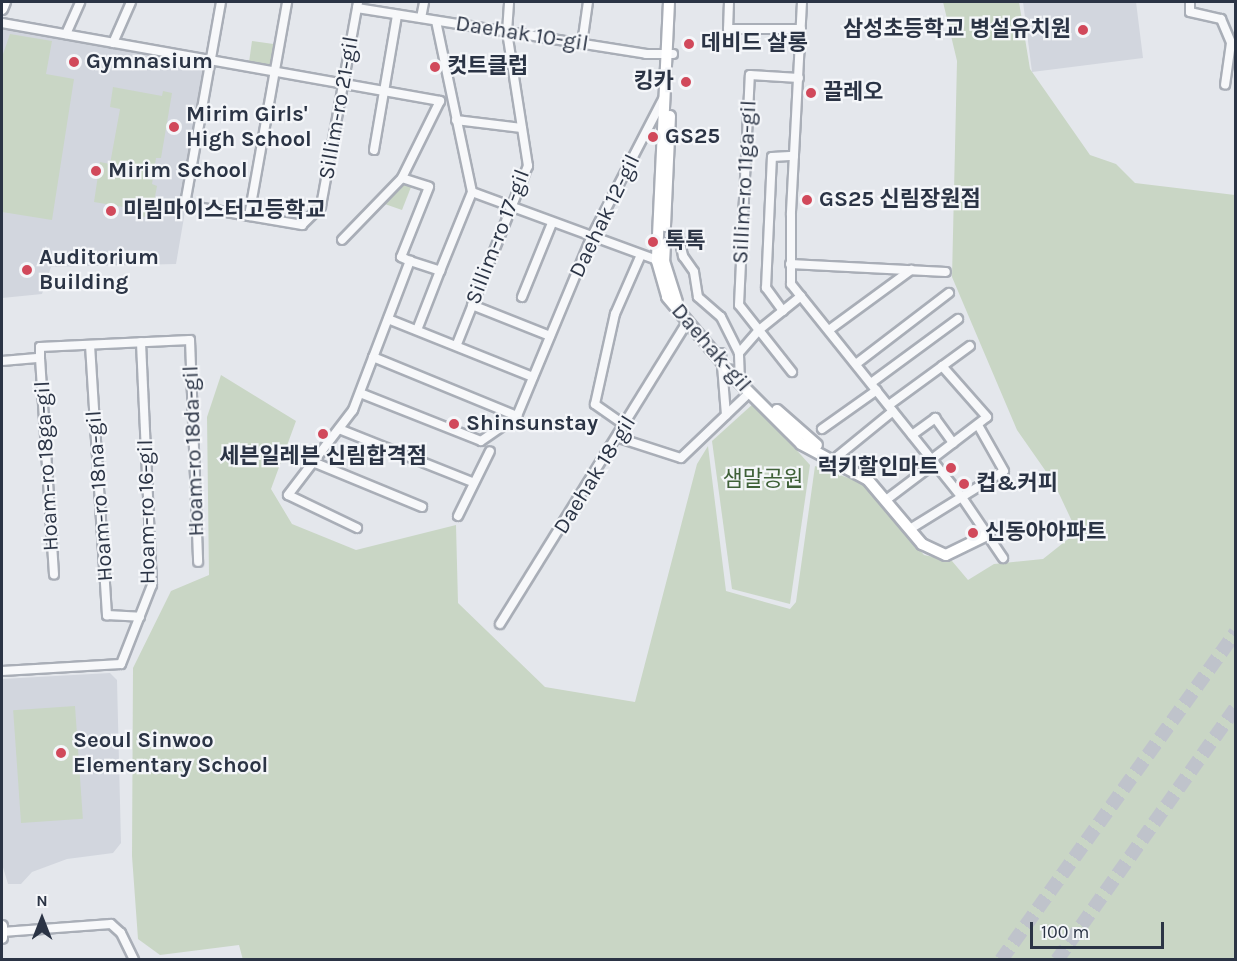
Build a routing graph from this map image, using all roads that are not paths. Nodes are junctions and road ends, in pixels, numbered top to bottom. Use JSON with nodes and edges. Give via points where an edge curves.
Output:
{"nodes":[{"id":1,"x":5,"y":2,"type":"edge"},
{"id":2,"x":80,"y":2,"type":"edge"},
{"id":3,"x":131,"y":2,"type":"edge"},
{"id":4,"x":221,"y":2,"type":"edge"},
{"id":5,"x":287,"y":2,"type":"edge"},
{"id":6,"x":424,"y":2,"type":"edge"},
{"id":7,"x":509,"y":2,"type":"edge"},
{"id":8,"x":588,"y":2,"type":"edge"},
{"id":9,"x":669,"y":2,"type":"edge"},
{"id":10,"x":675,"y":2,"type":"edge"},
{"id":11,"x":729,"y":2,"type":"edge"},
{"id":12,"x":802,"y":2,"type":"edge"},
{"id":13,"x":1190,"y":2,"type":"edge"},
{"id":14,"x":357,"y":5,"type":"edge"},
{"id":15,"x":2,"y":9,"type":"edge"},
{"id":16,"x":397,"y":15,"type":"junction"},
{"id":17,"x":421,"y":18,"type":"junction"},
{"id":18,"x":436,"y":21,"type":"junction"},
{"id":19,"x":2,"y":23,"type":"edge"},
{"id":20,"x":801,"y":29,"type":"junction"},
{"id":21,"x":507,"y":32,"type":"junction"},
{"id":22,"x":66,"y":34,"type":"junction"},
{"id":23,"x":113,"y":43,"type":"junction"},
{"id":24,"x":582,"y":44,"type":"junction"},
{"id":25,"x":669,"y":53,"type":"junction"},
{"id":26,"x":211,"y":60,"type":"junction"},
{"id":27,"x":274,"y":71,"type":"junction"},
{"id":28,"x":799,"y":78,"type":"junction"},
{"id":29,"x":343,"y":84,"type":"junction"},
{"id":30,"x":1225,"y":85,"type":"dead end"},
{"id":31,"x":384,"y":91,"type":"junction"},
{"id":32,"x":664,"y":97,"type":"junction"},
{"id":33,"x":440,"y":101,"type":"junction"},
{"id":34,"x":453,"y":103,"type":"junction"},
{"id":35,"x":456,"y":120,"type":"junction"},
{"id":36,"x":522,"y":128,"type":"junction"},
{"id":37,"x":374,"y":150,"type":"dead end"},
{"id":38,"x":794,"y":156,"type":"junction"},
{"id":39,"x":402,"y":178,"type":"junction"},
{"id":40,"x":472,"y":192,"type":"junction"},
{"id":41,"x":511,"y":207,"type":"junction"},
{"id":42,"x":249,"y":216,"type":"junction"},
{"id":43,"x":552,"y":223,"type":"junction"},
{"id":44,"x":678,"y":234,"type":"dead end"},
{"id":45,"x":591,"y":238,"type":"junction"},
{"id":46,"x":342,"y":240,"type":"dead end"},
{"id":47,"x":640,"y":256,"type":"junction"},
{"id":48,"x":410,"y":261,"type":"junction"},
{"id":49,"x":660,"y":261,"type":"junction"},
{"id":50,"x":790,"y":264,"type":"junction"},
{"id":51,"x":911,"y":270,"type":"junction"},
{"id":52,"x":440,"y":271,"type":"junction"},
{"id":53,"x":946,"y":272,"type":"dead end"},
{"id":54,"x":949,"y":293,"type":"dead end"},
{"id":55,"x":801,"y":296,"type":"junction"},
{"id":56,"x":522,"y":297,"type":"dead end"},
{"id":57,"x":472,"y":305,"type":"junction"},
{"id":58,"x":783,"y":311,"type":"junction"},
{"id":59,"x":958,"y":318,"type":"dead end"},
{"id":60,"x":388,"y":319,"type":"junction"},
{"id":61,"x":687,"y":324,"type":"junction"},
{"id":62,"x":417,"y":330,"type":"junction"},
{"id":63,"x":759,"y":330,"type":"junction"},
{"id":64,"x":829,"y":330,"type":"junction"},
{"id":65,"x":550,"y":336,"type":"junction"},
{"id":66,"x":141,"y":342,"type":"junction"},
{"id":67,"x":457,"y":344,"type":"junction"},
{"id":68,"x":90,"y":345,"type":"junction"},
{"id":69,"x":970,"y":346,"type":"dead end"},
{"id":70,"x":739,"y":353,"type":"junction"},
{"id":71,"x":373,"y":357,"type":"junction"},
{"id":72,"x":40,"y":358,"type":"junction"},
{"id":73,"x":721,"y":358,"type":"junction"},
{"id":74,"x":2,"y":361,"type":"edge"},
{"id":75,"x":856,"y":364,"type":"junction"},
{"id":76,"x":942,"y":366,"type":"junction"},
{"id":77,"x":792,"y":372,"type":"dead end"},
{"id":78,"x":533,"y":377,"type":"junction"},
{"id":79,"x":741,"y":378,"type":"junction"},
{"id":80,"x":874,"y":387,"type":"junction"},
{"id":81,"x":750,"y":392,"type":"junction"},
{"id":82,"x":360,"y":393,"type":"junction"},
{"id":83,"x":891,"y":408,"type":"junction"},
{"id":84,"x":726,"y":415,"type":"junction"},
{"id":85,"x":517,"y":416,"type":"junction"},
{"id":86,"x":978,"y":424,"type":"junction"},
{"id":87,"x":626,"y":426,"type":"junction"},
{"id":88,"x":339,"y":429,"type":"junction"},
{"id":89,"x":822,"y":429,"type":"dead end"},
{"id":90,"x":912,"y":435,"type":"junction"},
{"id":91,"x":619,"y":438,"type":"junction"},
{"id":92,"x":953,"y":443,"type":"junction"},
{"id":93,"x":490,"y":451,"type":"dead end"},
{"id":94,"x":836,"y":458,"type":"junction"},
{"id":95,"x":933,"y":461,"type":"junction"},
{"id":96,"x":314,"y":462,"type":"junction"},
{"id":97,"x":472,"y":482,"type":"junction"},
{"id":98,"x":961,"y":496,"type":"junction"},
{"id":99,"x":889,"y":498,"type":"junction"},
{"id":100,"x":423,"y":507,"type":"dead end"},
{"id":101,"x":458,"y":516,"type":"dead end"},
{"id":102,"x":357,"y":528,"type":"dead end"},
{"id":103,"x":912,"y":528,"type":"junction"},
{"id":104,"x":987,"y":532,"type":"junction"},
{"id":105,"x":1003,"y":558,"type":"dead end"},
{"id":106,"x":198,"y":562,"type":"dead end"},
{"id":107,"x":54,"y":575,"type":"dead end"},
{"id":108,"x":140,"y":617,"type":"junction"},
{"id":109,"x":500,"y":624,"type":"dead end"},
{"id":110,"x":2,"y":671,"type":"edge"},
{"id":111,"x":2,"y":932,"type":"edge"},
{"id":112,"x":134,"y":960,"type":"edge"}],
"edges":[{"from":1,"to":15,"type":"street"},
{"from":2,"to":22,"type":"street"},
{"from":3,"to":23,"type":"street"},
{"from":4,"to":26,"type":"street"},
{"from":5,"to":27,"type":"street"},
{"from":6,"to":17,"type":"street"},
{"from":7,"to":21,"type":"street","name":"Sillim-ro 17-gil"},
{"from":8,"to":24,"type":"street"},
{"from":9,"to":25,"type":"street","name":"Daehak-gil"},
{"from":10,"to":25,"type":"street"},
{"from":11,"to":20,"type":"street","via":[[728,29]]},
{"from":12,"to":20,"type":"street"},
{"from":13,"to":30,"type":"street","via":[[1190,12],[1221,19],[1231,43]]},
{"from":14,"to":16,"type":"street","name":"Daehak 10-gil"},
{"from":14,"to":29,"type":"street","name":"Sillim-ro 21-gil"},
{"from":16,"to":17,"type":"street","name":"Daehak 10-gil"},
{"from":16,"to":31,"type":"street"},
{"from":17,"to":18,"type":"street","name":"Daehak 10-gil"},
{"from":18,"to":21,"type":"street","name":"Daehak 10-gil"},
{"from":18,"to":34,"type":"street"},
{"from":19,"to":22,"type":"street"},
{"from":20,"to":28,"type":"street"},
{"from":21,"to":24,"type":"street","name":"Daehak 10-gil"},
{"from":21,"to":36,"type":"street","name":"Sillim-ro 17-gil"},
{"from":22,"to":23,"type":"street"},
{"from":23,"to":26,"type":"street"},
{"from":24,"to":25,"type":"street","name":"Daehak 10-gil","via":[[646,54]]},
{"from":25,"to":32,"type":"street","name":"Daehak-gil"},
{"from":25,"to":49,"type":"street"},
{"from":26,"to":27,"type":"street"},
{"from":26,"to":42,"type":"street","via":[[184,205]]},
{"from":27,"to":29,"type":"street"},
{"from":27,"to":42,"type":"street"},
{"from":28,"to":38,"type":"street"},
{"from":28,"to":63,"type":"street","name":"Sillim-ro 11ga-gil","via":[[750,75],[739,305]]},
{"from":29,"to":31,"type":"street"},
{"from":29,"to":42,"type":"street","name":"Sillim-ro 21-gil","via":[[321,206],[302,225]]},
{"from":31,"to":33,"type":"street"},
{"from":31,"to":37,"type":"street"},
{"from":32,"to":45,"type":"street","name":"Daehak 12-gil"},
{"from":32,"to":49,"type":"street","name":"Daehak-gil"},
{"from":33,"to":34,"type":"street"},
{"from":33,"to":39,"type":"street"},
{"from":34,"to":35,"type":"street"},
{"from":35,"to":36,"type":"street"},
{"from":35,"to":40,"type":"street"},
{"from":36,"to":41,"type":"street","name":"Sillim-ro 17-gil","via":[[528,166]]},
{"from":38,"to":50,"type":"street"},
{"from":38,"to":58,"type":"street","via":[[772,157],[766,288]]},
{"from":39,"to":46,"type":"street"},
{"from":39,"to":48,"type":"street","via":[[429,187],[401,257]]},
{"from":40,"to":41,"type":"street"},
{"from":40,"to":52,"type":"street"},
{"from":41,"to":43,"type":"street"},
{"from":41,"to":57,"type":"street","name":"Sillim-ro 17-gil"},
{"from":43,"to":45,"type":"street"},
{"from":43,"to":56,"type":"street"},
{"from":44,"to":70,"type":"street","via":[[683,256],[694,272],[698,297],[721,317]]},
{"from":45,"to":47,"type":"street"},
{"from":45,"to":65,"type":"street","name":"Daehak 12-gil"},
{"from":47,"to":49,"type":"street"},
{"from":47,"to":87,"type":"street","via":[[615,314],[595,404]]},
{"from":48,"to":52,"type":"street"},
{"from":48,"to":60,"type":"street"},
{"from":49,"to":61,"type":"street","name":"Daehak-gil","via":[[667,297]]},
{"from":49,"to":73,"type":"street","via":[[681,309]]},
{"from":50,"to":51,"type":"street"},
{"from":50,"to":55,"type":"street","via":[[791,284]]},
{"from":51,"to":53,"type":"street"},
{"from":51,"to":64,"type":"street"},
{"from":52,"to":62,"type":"street"},
{"from":54,"to":75,"type":"street"},
{"from":55,"to":58,"type":"street"},
{"from":55,"to":64,"type":"street"},
{"from":57,"to":65,"type":"street"},
{"from":57,"to":67,"type":"street","name":"Sillim-ro 17-gil"},
{"from":58,"to":63,"type":"street"},
{"from":59,"to":80,"type":"street"},
{"from":60,"to":62,"type":"street"},
{"from":60,"to":71,"type":"street"},
{"from":61,"to":73,"type":"street","name":"Daehak-gil"},
{"from":61,"to":87,"type":"street","name":"Daehak 18-gil"},
{"from":62,"to":67,"type":"street"},
{"from":63,"to":70,"type":"street"},
{"from":63,"to":77,"type":"street"},
{"from":64,"to":75,"type":"street"},
{"from":65,"to":78,"type":"street","name":"Daehak 12-gil"},
{"from":66,"to":68,"type":"street"},
{"from":66,"to":106,"type":"street","name":"Hoam-ro 18da-gil","via":[[190,340]]},
{"from":66,"to":108,"type":"street","name":"Hoam-ro 16-gil","via":[[152,585]]},
{"from":67,"to":78,"type":"street"},
{"from":68,"to":72,"type":"street","via":[[40,347]]},
{"from":68,"to":108,"type":"street","name":"Hoam-ro 18na-gil","via":[[107,615]]},
{"from":69,"to":76,"type":"street"},
{"from":70,"to":79,"type":"street","via":[[737,366]]},
{"from":71,"to":82,"type":"street"},
{"from":71,"to":85,"type":"street"},
{"from":72,"to":74,"type":"street"},
{"from":72,"to":107,"type":"street","name":"Hoam-ro 18ga-gil"},
{"from":73,"to":79,"type":"street","name":"Daehak-gil"},
{"from":73,"to":84,"type":"street"},
{"from":75,"to":80,"type":"street"},
{"from":76,"to":83,"type":"street"},
{"from":76,"to":86,"type":"street","via":[[987,417]]},
{"from":78,"to":85,"type":"street","name":"Daehak 12-gil"},
{"from":79,"to":81,"type":"street","name":"Daehak-gil"},
{"from":79,"to":94,"type":"street","via":[[808,439]]},
{"from":80,"to":83,"type":"street"},
{"from":80,"to":89,"type":"street"},
{"from":81,"to":84,"type":"street"},
{"from":81,"to":94,"type":"street","name":"Daehak-gil","via":[[801,444]]},
{"from":82,"to":85,"type":"street","via":[[482,441]]},
{"from":82,"to":88,"type":"street"},
{"from":83,"to":90,"type":"street"},
{"from":83,"to":94,"type":"street"},
{"from":84,"to":91,"type":"street","via":[[681,458]]},
{"from":86,"to":92,"type":"street"},
{"from":86,"to":98,"type":"street","via":[[1004,471]]},
{"from":87,"to":91,"type":"street","name":"Daehak 18-gil"},
{"from":88,"to":96,"type":"street"},
{"from":88,"to":97,"type":"street"},
{"from":90,"to":92,"type":"street","via":[[935,418]]},
{"from":90,"to":95,"type":"street"},
{"from":91,"to":109,"type":"street","name":"Daehak 18-gil"},
{"from":92,"to":95,"type":"street"},
{"from":93,"to":97,"type":"street"},
{"from":94,"to":99,"type":"street","name":"Daehak-gil"},
{"from":95,"to":98,"type":"street"},
{"from":95,"to":99,"type":"street"},
{"from":96,"to":100,"type":"street"},
{"from":96,"to":102,"type":"street","via":[[288,495]]},
{"from":97,"to":101,"type":"street"},
{"from":98,"to":103,"type":"street"},
{"from":98,"to":104,"type":"street"},
{"from":99,"to":103,"type":"street","name":"Daehak-gil"},
{"from":103,"to":104,"type":"street","name":"Daehak-gil","via":[[930,549],[946,555]]},
{"from":104,"to":105,"type":"street"},
{"from":108,"to":110,"type":"street","name":"Hoam-ro 16-gil","via":[[121,664]]},
{"from":111,"to":112,"type":"street","via":[[111,924],[121,933]]}]}
